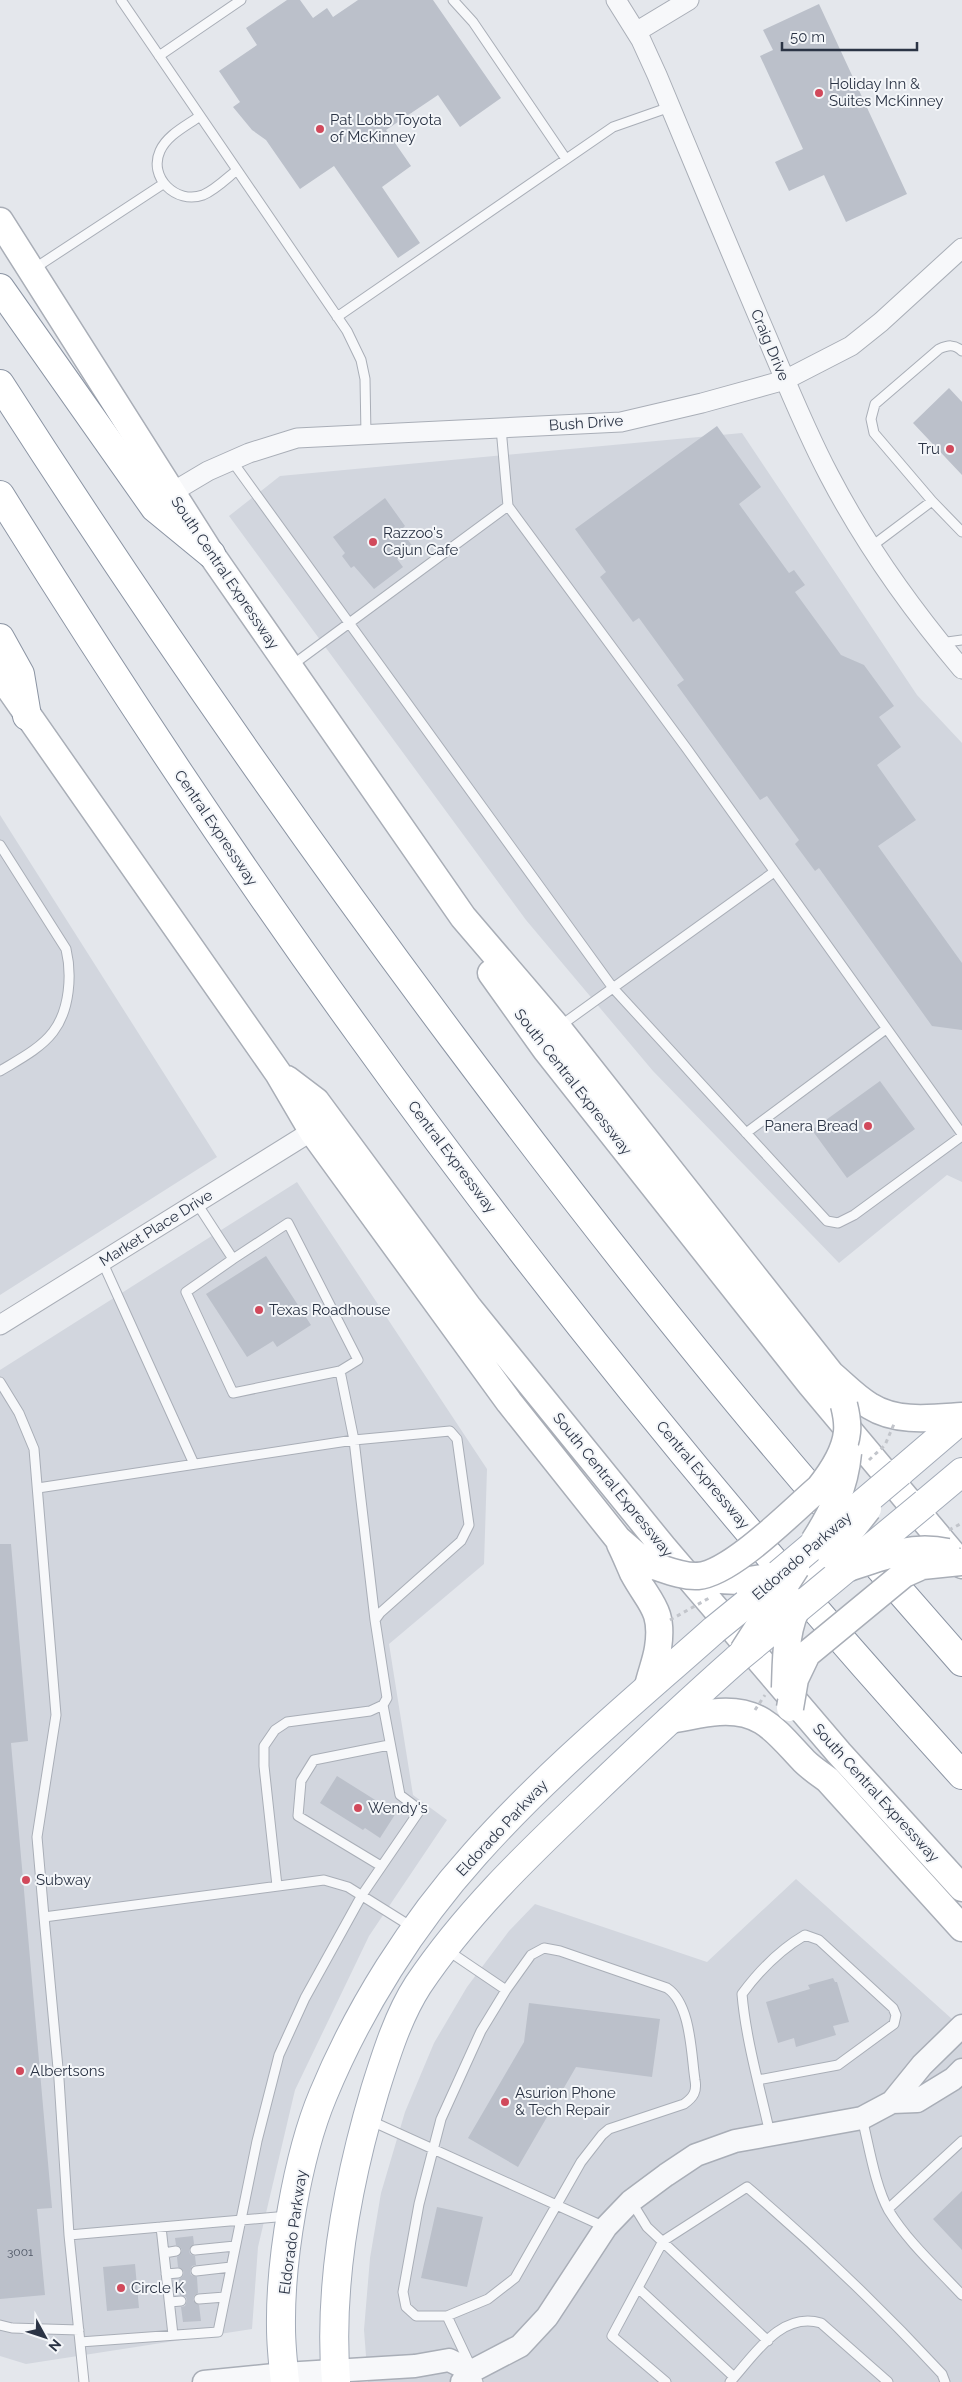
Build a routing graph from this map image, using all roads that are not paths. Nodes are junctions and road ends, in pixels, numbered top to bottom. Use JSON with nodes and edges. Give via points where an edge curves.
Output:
{"nodes":[{"id":1,"x":121,"y":0,"type":"edge"},
{"id":2,"x":241,"y":0,"type":"edge"},
{"id":3,"x":452,"y":0,"type":"edge"},
{"id":4,"x":689,"y":0,"type":"edge"},
{"id":5,"x":624,"y":2,"type":"edge"},
{"id":6,"x":636,"y":32,"type":"junction"},
{"id":7,"x":159,"y":56,"type":"junction"},
{"id":8,"x":670,"y":107,"type":"junction"},
{"id":9,"x":200,"y":116,"type":"junction"},
{"id":10,"x":566,"y":159,"type":"junction"},
{"id":11,"x":237,"y":170,"type":"junction"},
{"id":12,"x":164,"y":184,"type":"junction"},
{"id":13,"x":0,"y":221,"type":"edge"},
{"id":14,"x":962,"y":248,"type":"edge"},
{"id":15,"x":31,"y":271,"type":"junction"},
{"id":16,"x":0,"y":288,"type":"edge"},
{"id":17,"x":337,"y":317,"type":"junction"},
{"id":18,"x":962,"y":351,"type":"edge"},
{"id":19,"x":785,"y":380,"type":"junction"},
{"id":20,"x":0,"y":384,"type":"edge"},
{"id":21,"x":501,"y":428,"type":"junction"},
{"id":22,"x":366,"y":435,"type":"junction"},
{"id":23,"x":232,"y":461,"type":"junction"},
{"id":24,"x":171,"y":493,"type":"junction"},
{"id":25,"x":0,"y":496,"type":"edge"},
{"id":26,"x":932,"y":501,"type":"junction"},
{"id":27,"x":508,"y":506,"type":"junction"},
{"id":28,"x":962,"y":532,"type":"edge"},
{"id":29,"x":872,"y":546,"type":"junction"},
{"id":30,"x":211,"y":554,"type":"junction"},
{"id":31,"x":350,"y":624,"type":"junction"},
{"id":32,"x":0,"y":638,"type":"edge"},
{"id":33,"x":962,"y":640,"type":"edge"},
{"id":34,"x":940,"y":643,"type":"junction"},
{"id":35,"x":289,"y":668,"type":"junction"},
{"id":36,"x":962,"y":669,"type":"edge"},
{"id":37,"x":0,"y":675,"type":"edge"},
{"id":38,"x":27,"y":716,"type":"junction"},
{"id":39,"x":0,"y":845,"type":"edge"},
{"id":40,"x":774,"y":872,"type":"junction"},
{"id":41,"x":463,"y":917,"type":"junction"},
{"id":42,"x":612,"y":988,"type":"junction"},
{"id":43,"x":558,"y":1028,"type":"junction"},
{"id":44,"x":886,"y":1029,"type":"junction"},
{"id":45,"x":0,"y":1071,"type":"edge"},
{"id":46,"x":278,"y":1073,"type":"junction"},
{"id":47,"x":312,"y":1131,"type":"junction"},
{"id":48,"x":746,"y":1132,"type":"junction"},
{"id":49,"x":962,"y":1135,"type":"edge"},
{"id":50,"x":196,"y":1202,"type":"junction"},
{"id":51,"x":233,"y":1259,"type":"junction"},
{"id":52,"x":102,"y":1262,"type":"junction"},
{"id":53,"x":0,"y":1325,"type":"edge"},
{"id":54,"x":340,"y":1371,"type":"junction"},
{"id":55,"x":831,"y":1374,"type":"junction"},
{"id":56,"x":0,"y":1382,"type":"edge"},
{"id":57,"x":962,"y":1418,"type":"edge"},
{"id":58,"x":848,"y":1433,"type":"junction"},
{"id":59,"x":354,"y":1440,"type":"junction"},
{"id":60,"x":194,"y":1464,"type":"junction"},
{"id":61,"x":962,"y":1472,"type":"edge"},
{"id":62,"x":38,"y":1488,"type":"junction"},
{"id":63,"x":618,"y":1539,"type":"junction"},
{"id":64,"x":962,"y":1556,"type":"edge"},
{"id":65,"x":962,"y":1563,"type":"edge"},
{"id":66,"x":805,"y":1575,"type":"junction"},
{"id":67,"x":697,"y":1576,"type":"junction"},
{"id":68,"x":375,"y":1620,"type":"junction"},
{"id":69,"x":962,"y":1662,"type":"edge"},
{"id":70,"x":648,"y":1686,"type":"junction"},
{"id":71,"x":384,"y":1705,"type":"junction"},
{"id":72,"x":791,"y":1715,"type":"junction"},
{"id":73,"x":669,"y":1720,"type":"junction"},
{"id":74,"x":389,"y":1744,"type":"junction"},
{"id":75,"x":962,"y":1775,"type":"edge"},
{"id":76,"x":828,"y":1780,"type":"junction"},
{"id":77,"x":517,"y":1809,"type":"junction"},
{"id":78,"x":381,"y":1866,"type":"junction"},
{"id":79,"x":277,"y":1886,"type":"junction"},
{"id":80,"x":962,"y":1888,"type":"edge"},
{"id":81,"x":362,"y":1895,"type":"junction"},
{"id":82,"x":44,"y":1917,"type":"junction"},
{"id":83,"x":962,"y":1928,"type":"edge"},
{"id":84,"x":415,"y":1929,"type":"junction"},
{"id":85,"x":445,"y":1948,"type":"junction"},
{"id":86,"x":506,"y":1990,"type":"junction"},
{"id":87,"x":962,"y":2026,"type":"edge"},
{"id":88,"x":962,"y":2070,"type":"edge"},
{"id":89,"x":758,"y":2080,"type":"junction"},
{"id":90,"x":892,"y":2102,"type":"junction"},
{"id":91,"x":366,"y":2118,"type":"junction"},
{"id":92,"x":862,"y":2118,"type":"junction"},
{"id":93,"x":770,"y":2135,"type":"junction"},
{"id":94,"x":962,"y":2141,"type":"edge"},
{"id":95,"x":434,"y":2150,"type":"junction"},
{"id":96,"x":353,"y":2173,"type":"junction"},
{"id":97,"x":631,"y":2200,"type":"junction"},
{"id":98,"x":556,"y":2205,"type":"junction"},
{"id":99,"x":888,"y":2209,"type":"junction"},
{"id":100,"x":292,"y":2216,"type":"junction"},
{"id":101,"x":240,"y":2220,"type":"junction"},
{"id":102,"x":160,"y":2227,"type":"junction"},
{"id":103,"x":606,"y":2227,"type":"junction"},
{"id":104,"x":69,"y":2235,"type":"junction"},
{"id":105,"x":663,"y":2242,"type":"junction"},
{"id":106,"x":235,"y":2246,"type":"junction"},
{"id":107,"x":194,"y":2250,"type":"dead end"},
{"id":108,"x":176,"y":2252,"type":"dead end"},
{"id":109,"x":164,"y":2253,"type":"junction"},
{"id":110,"x":231,"y":2268,"type":"junction"},
{"id":111,"x":196,"y":2271,"type":"dead end"},
{"id":112,"x":178,"y":2273,"type":"dead end"},
{"id":113,"x":166,"y":2274,"type":"junction"},
{"id":114,"x":638,"y":2288,"type":"junction"},
{"id":115,"x":962,"y":2295,"type":"edge"},
{"id":116,"x":225,"y":2297,"type":"junction"},
{"id":117,"x":199,"y":2299,"type":"dead end"},
{"id":118,"x":181,"y":2301,"type":"dead end"},
{"id":119,"x":170,"y":2302,"type":"junction"},
{"id":120,"x":448,"y":2316,"type":"junction"},
{"id":121,"x":0,"y":2325,"type":"edge"},
{"id":122,"x":79,"y":2330,"type":"junction"},
{"id":123,"x":173,"y":2335,"type":"junction"},
{"id":124,"x":768,"y":2341,"type":"junction"},
{"id":125,"x":80,"y":2342,"type":"junction"},
{"id":126,"x":336,"y":2377,"type":"edge"},
{"id":127,"x":284,"y":2378,"type":"edge"},
{"id":128,"x":471,"y":2378,"type":"edge"},
{"id":129,"x":732,"y":2380,"type":"edge"},
{"id":130,"x":84,"y":2382,"type":"edge"},
{"id":131,"x":204,"y":2382,"type":"edge"},
{"id":132,"x":666,"y":2382,"type":"edge"},
{"id":133,"x":888,"y":2382,"type":"edge"},
{"id":134,"x":945,"y":2382,"type":"edge"}],
"edges":[{"from":1,"to":7,"type":"lane"},
{"from":2,"to":7,"type":"lane"},
{"from":3,"to":10,"type":"lane","via":[[473,22]]},
{"from":4,"to":6,"type":"street"},
{"from":5,"to":6,"type":"street","name":"Craig Drive"},
{"from":6,"to":8,"type":"street","name":"Craig Drive"},
{"from":7,"to":9,"type":"lane"},
{"from":8,"to":10,"type":"lane","via":[[613,127]]},
{"from":8,"to":19,"type":"street","name":"Craig Drive"},
{"from":9,"to":11,"type":"lane"},
{"from":9,"to":12,"type":"lane","via":[[172,136],[159,153],[158,168]]},
{"from":10,"to":17,"type":"lane"},
{"from":11,"to":12,"type":"lane","via":[[212,190],[192,197],[176,194]]},
{"from":11,"to":17,"type":"lane"},
{"from":12,"to":15,"type":"lane"},
{"from":13,"to":15,"type":"main road","name":"South Central Expressway"},
{"from":14,"to":19,"type":"street","name":"Bush Drive","via":[[882,322],[851,346]]},
{"from":15,"to":24,"type":"main road","name":"South Central Expressway"},
{"from":16,"to":30,"type":"main road","via":[[155,508]]},
{"from":17,"to":22,"type":"lane","via":[[361,360],[365,379]]},
{"from":18,"to":26,"type":"lane","via":[[949,345],[939,349],[875,404],[871,420],[874,433]]},
{"from":19,"to":21,"type":"street","name":"Bush Drive","via":[[622,422]]},
{"from":19,"to":29,"type":"street","name":"Craig Drive","via":[[829,475]]},
{"from":20,"to":69,"type":"main road","via":[[253,764],[510,1115],[749,1416]]},
{"from":21,"to":22,"type":"street","name":"Bush Drive"},
{"from":21,"to":27,"type":"lane"},
{"from":22,"to":23,"type":"street","name":"Bush Drive","via":[[298,438]]},
{"from":23,"to":24,"type":"street","name":"Bush Drive"},
{"from":23,"to":31,"type":"lane"},
{"from":24,"to":30,"type":"main road","name":"South Central Expressway"},
{"from":25,"to":75,"type":"main road","name":"Central Expressway","via":[[206,814],[428,1127],[691,1461]]},
{"from":26,"to":28,"type":"lane"},
{"from":26,"to":29,"type":"lane"},
{"from":27,"to":31,"type":"lane"},
{"from":27,"to":40,"type":"lane"},
{"from":29,"to":34,"type":"street","name":"Craig Drive"},
{"from":30,"to":35,"type":"main road","name":"South Central Expressway"},
{"from":31,"to":35,"type":"lane"},
{"from":31,"to":42,"type":"lane"},
{"from":32,"to":38,"type":"main road","via":[[20,674]]},
{"from":33,"to":34,"type":"lane"},
{"from":34,"to":36,"type":"street","name":"Craig Drive"},
{"from":35,"to":41,"type":"main road","name":"South Central Expressway"},
{"from":37,"to":38,"type":"main road","name":"South Central Expressway"},
{"from":38,"to":46,"type":"main road","name":"South Central Expressway"},
{"from":39,"to":45,"type":"lane","via":[[66,949],[70,987],[55,1030],[41,1044]]},
{"from":40,"to":42,"type":"lane"},
{"from":40,"to":44,"type":"lane"},
{"from":41,"to":43,"type":"main road","name":"South Central Expressway"},
{"from":41,"to":65,"type":"main road","name":"South Central Expressway","via":[[474,950],[546,1050],[822,1399]]},
{"from":42,"to":43,"type":"lane"},
{"from":42,"to":48,"type":"lane"},
{"from":43,"to":55,"type":"main road","name":"South Central Expressway"},
{"from":44,"to":48,"type":"lane"},
{"from":44,"to":49,"type":"lane"},
{"from":46,"to":47,"type":"main road","name":"South Central Expressway"},
{"from":46,"to":80,"type":"main road","name":"South Central Expressway","via":[[316,1100],[469,1308],[663,1547],[839,1753]]},
{"from":47,"to":50,"type":"street","name":"Market Place Drive"},
{"from":47,"to":63,"type":"main road","name":"South Central Expressway","via":[[510,1402]]},
{"from":48,"to":49,"type":"lane","via":[[811,1206],[827,1221],[838,1223],[876,1201]]},
{"from":50,"to":51,"type":"lane"},
{"from":50,"to":52,"type":"street","name":"Market Place Drive"},
{"from":51,"to":54,"type":"lane","via":[[288,1223],[358,1360]]},
{"from":51,"to":54,"type":"lane","via":[[186,1292],[233,1393]]},
{"from":52,"to":53,"type":"street","name":"Market Place Drive"},
{"from":52,"to":60,"type":"lane"},
{"from":54,"to":59,"type":"lane"},
{"from":55,"to":57,"type":"main road","via":[[861,1400],[885,1413],[910,1418]]},
{"from":55,"to":58,"type":"main road","bridge":true,"via":[[844,1405]]},
{"from":56,"to":62,"type":"lane","via":[[34,1449]]},
{"from":57,"to":66,"type":"main road","name":"Eldorado Parkway","bridge":true,"via":[[900,1472]]},
{"from":58,"to":66,"type":"main road","bridge":true,"via":[[842,1489]]},
{"from":58,"to":67,"type":"main road","bridge":true,"via":[[836,1464],[819,1488],[741,1555],[713,1573]]},
{"from":59,"to":60,"type":"lane"},
{"from":59,"to":68,"type":"lane"},
{"from":59,"to":68,"type":"lane","via":[[450,1432],[458,1439],[470,1525],[460,1541]]},
{"from":60,"to":62,"type":"lane"},
{"from":61,"to":66,"type":"main road","name":"Eldorado Parkway","bridge":true,"via":[[880,1540]]},
{"from":62,"to":82,"type":"lane","via":[[56,1715],[37,1837]]},
{"from":63,"to":67,"type":"main road","bridge":true,"via":[[656,1567]]},
{"from":63,"to":70,"type":"main road","via":[[657,1613],[658,1650]]},
{"from":64,"to":66,"type":"main road","bridge":true,"via":[[942,1551],[910,1550]]},
{"from":65,"to":72,"type":"main road","bridge":true,"via":[[922,1566],[904,1574],[813,1647],[799,1667]]},
{"from":66,"to":67,"type":"main road","via":[[741,1581],[715,1581]]},
{"from":66,"to":70,"type":"main road","name":"Eldorado Parkway","bridge":true,"via":[[746,1604]]},
{"from":66,"to":72,"type":"main road","bridge":true,"via":[[789,1630],[786,1658],[785,1694]]},
{"from":66,"to":73,"type":"main road","name":"Eldorado Parkway","bridge":true,"via":[[738,1658]]},
{"from":68,"to":71,"type":"lane","via":[[387,1698]]},
{"from":70,"to":77,"type":"main road","name":"Eldorado Parkway"},
{"from":71,"to":74,"type":"lane"},
{"from":71,"to":79,"type":"lane","via":[[370,1711],[287,1722],[275,1730],[264,1746]]},
{"from":72,"to":76,"type":"main road"},
{"from":73,"to":76,"type":"main road","via":[[718,1712],[754,1716],[774,1728],[806,1763]]},
{"from":73,"to":85,"type":"main road","name":"Eldorado Parkway","via":[[507,1874]]},
{"from":74,"to":78,"type":"lane","via":[[400,1795],[420,1810]]},
{"from":74,"to":78,"type":"lane","via":[[314,1760],[301,1781],[298,1816]]},
{"from":76,"to":83,"type":"main road","name":"South Central Expressway"},
{"from":77,"to":84,"type":"main road","name":"Eldorado Parkway","via":[[475,1853]]},
{"from":77,"to":85,"type":"main road","via":[[503,1844],[436,1923],[433,1935]]},
{"from":78,"to":81,"type":"lane"},
{"from":79,"to":81,"type":"lane","via":[[324,1880]]},
{"from":79,"to":82,"type":"lane"},
{"from":81,"to":84,"type":"lane"},
{"from":81,"to":101,"type":"lane","via":[[305,1998],[279,2056]]},
{"from":82,"to":104,"type":"lane"},
{"from":84,"to":96,"type":"main road","via":[[419,1942],[416,1962],[364,2067],[354,2104]]},
{"from":84,"to":100,"type":"main road","name":"Eldorado Parkway","via":[[384,1977],[322,2097],[297,2185]]},
{"from":85,"to":86,"type":"lane"},
{"from":85,"to":91,"type":"main road","name":"Eldorado Parkway","via":[[417,1987],[392,2038]]},
{"from":86,"to":95,"type":"lane","via":[[481,2031],[441,2119]]},
{"from":86,"to":98,"type":"lane","via":[[531,1955],[544,1948],[667,1988],[676,1994],[686,2018],[696,2089],[692,2099],[609,2129],[582,2162]]},
{"from":87,"to":90,"type":"street","via":[[922,2065]]},
{"from":88,"to":90,"type":"street","via":[[917,2101]]},
{"from":89,"to":89,"type":"lane","via":[[742,1994],[762,1970],[805,1934],[819,1940],[893,2008],[896,2015],[894,2024],[838,2065]]},
{"from":89,"to":93,"type":"lane"},
{"from":90,"to":92,"type":"street"},
{"from":91,"to":95,"type":"lane"},
{"from":91,"to":96,"type":"main road","name":"Eldorado Parkway"},
{"from":92,"to":93,"type":"street"},
{"from":92,"to":99,"type":"lane"},
{"from":93,"to":97,"type":"street","via":[[734,2141],[696,2155]]},
{"from":94,"to":99,"type":"lane"},
{"from":95,"to":98,"type":"lane"},
{"from":95,"to":120,"type":"lane","via":[[419,2204],[403,2292],[406,2307],[416,2316]]},
{"from":96,"to":126,"type":"main road","name":"Eldorado Parkway","via":[[338,2258],[332,2336]]},
{"from":97,"to":103,"type":"street"},
{"from":97,"to":105,"type":"lane","via":[[647,2227]]},
{"from":98,"to":103,"type":"lane"},
{"from":98,"to":120,"type":"lane","via":[[515,2278],[488,2299]]},
{"from":99,"to":115,"type":"lane","via":[[906,2234]]},
{"from":100,"to":101,"type":"lane"},
{"from":100,"to":127,"type":"main road","name":"Eldorado Parkway","via":[[281,2327]]},
{"from":101,"to":102,"type":"lane"},
{"from":101,"to":106,"type":"lane"},
{"from":102,"to":104,"type":"lane"},
{"from":102,"to":109,"type":"lane"},
{"from":103,"to":128,"type":"street","via":[[548,2317],[520,2346]]},
{"from":104,"to":122,"type":"lane"},
{"from":105,"to":114,"type":"lane"},
{"from":105,"to":124,"type":"lane"},
{"from":105,"to":134,"type":"lane","via":[[747,2187],[899,2328],[942,2374]]},
{"from":106,"to":107,"type":"lane"},
{"from":106,"to":110,"type":"lane"},
{"from":108,"to":109,"type":"lane"},
{"from":109,"to":113,"type":"lane"},
{"from":110,"to":111,"type":"lane"},
{"from":110,"to":116,"type":"lane"},
{"from":112,"to":113,"type":"lane"},
{"from":113,"to":119,"type":"lane"},
{"from":114,"to":129,"type":"lane"},
{"from":114,"to":132,"type":"lane","via":[[612,2336]]},
{"from":116,"to":117,"type":"lane"},
{"from":116,"to":123,"type":"lane","via":[[218,2332]]},
{"from":118,"to":119,"type":"lane"},
{"from":119,"to":123,"type":"lane"},
{"from":120,"to":128,"type":"lane"},
{"from":121,"to":122,"type":"lane"},
{"from":122,"to":125,"type":"lane"},
{"from":123,"to":125,"type":"lane"},
{"from":124,"to":129,"type":"lane"},
{"from":124,"to":133,"type":"lane","via":[[779,2329],[792,2322],[821,2322]]},
{"from":125,"to":130,"type":"lane"},
{"from":126,"to":127,"type":"street"},
{"from":126,"to":128,"type":"street","via":[[449,2360]]},
{"from":127,"to":131,"type":"street"}]}
